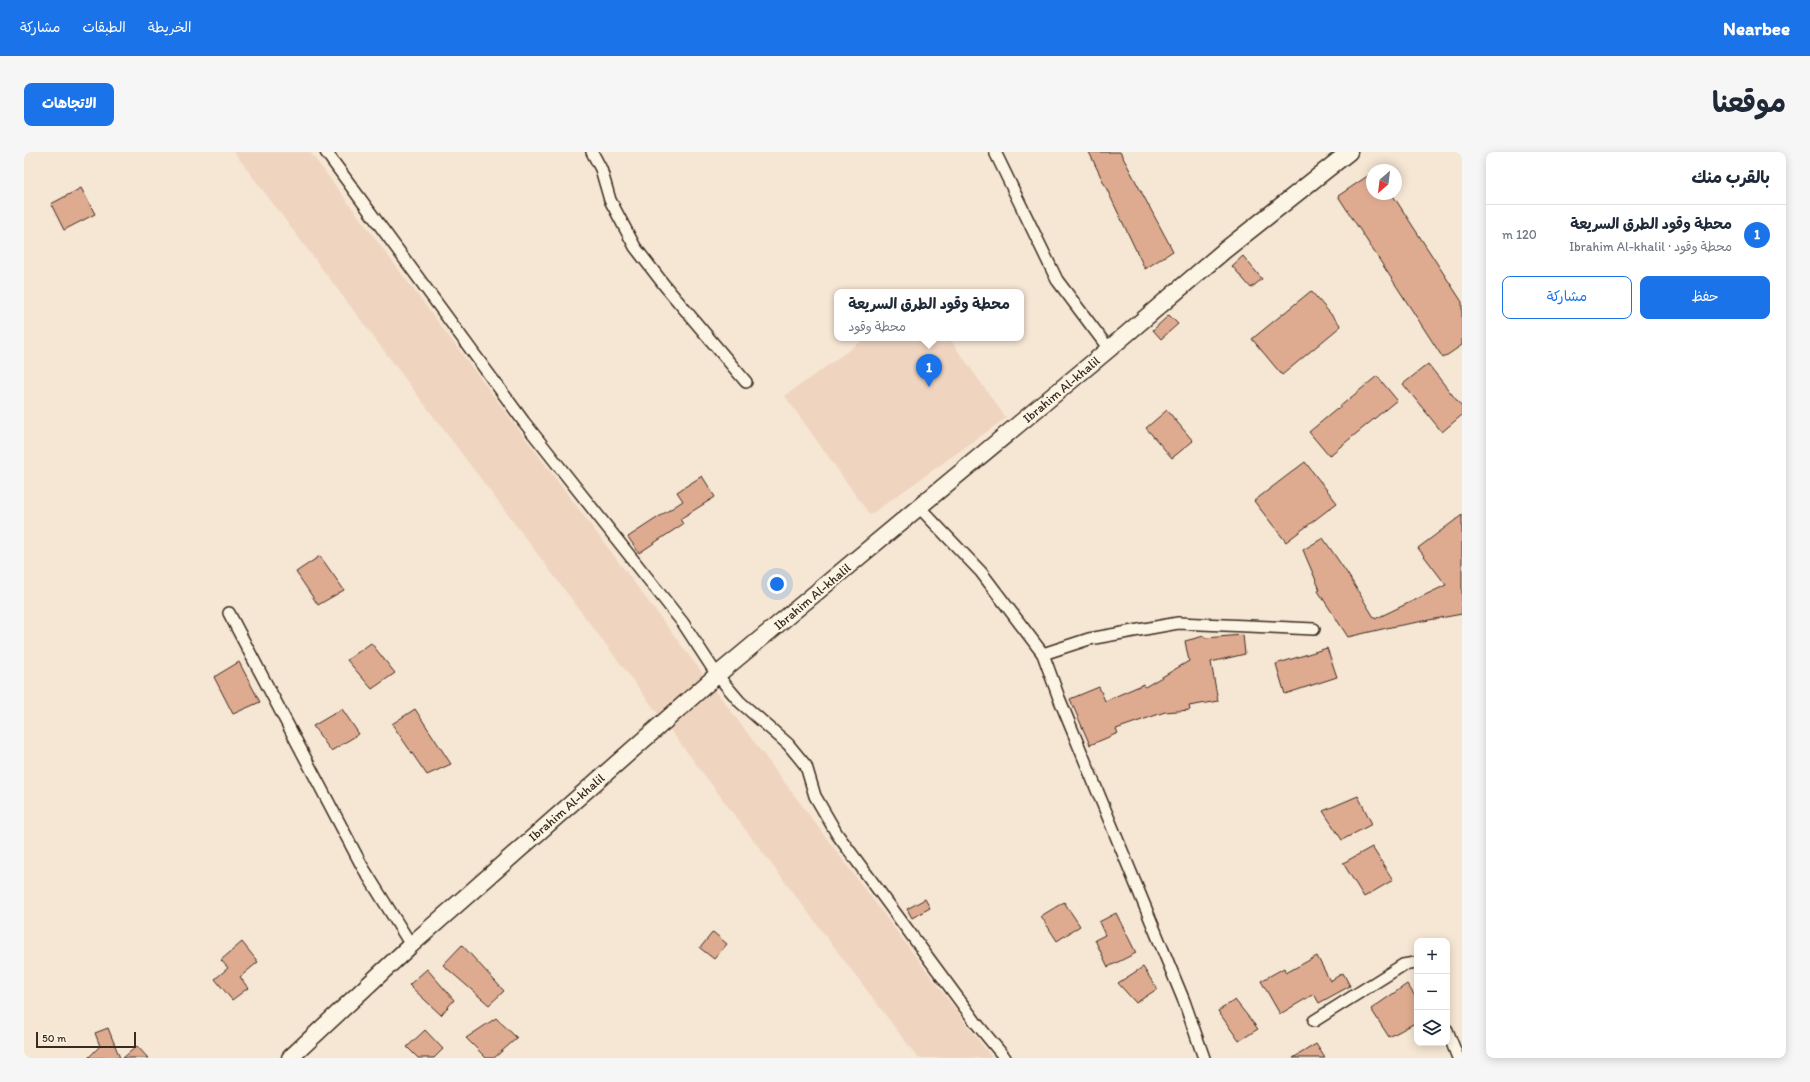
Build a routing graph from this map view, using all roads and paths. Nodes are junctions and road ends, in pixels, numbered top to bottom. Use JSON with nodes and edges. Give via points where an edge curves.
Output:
{"nodes":[{"id":1,"x":326,"y":152,"type":"edge"},
{"id":2,"x":592,"y":152,"type":"edge"},
{"id":3,"x":995,"y":152,"type":"edge"},
{"id":4,"x":1349,"y":152,"type":"edge"},
{"id":5,"x":1109,"y":349,"type":"junction"},
{"id":6,"x":746,"y":382,"type":"dead end"},
{"id":7,"x":919,"y":507,"type":"junction"},
{"id":8,"x":229,"y":613,"type":"dead end"},
{"id":9,"x":1314,"y":629,"type":"dead end"},
{"id":10,"x":1043,"y":654,"type":"junction"},
{"id":11,"x":717,"y":675,"type":"junction"},
{"id":12,"x":411,"y":945,"type":"junction"},
{"id":13,"x":1414,"y":963,"type":"edge"},
{"id":14,"x":1314,"y":1021,"type":"dead end"},
{"id":15,"x":1450,"y":1038,"type":"edge"},
{"id":16,"x":290,"y":1058,"type":"edge"},
{"id":17,"x":1004,"y":1058,"type":"edge"},
{"id":18,"x":1204,"y":1058,"type":"edge"},
{"id":19,"x":1458,"y":1058,"type":"edge"}],
"edges":[{"from":1,"to":11,"type":"street","via":[[524,422],[683,623]]},
{"from":2,"to":6,"type":"street","via":[[601,169],[610,200],[635,247]]},
{"from":3,"to":5,"type":"street","via":[[1057,280]]},
{"from":4,"to":5,"type":"street","name":"Ibrahim Al-khalil","via":[[1225,250]]},
{"from":5,"to":7,"type":"street","name":"Ibrahim Al-khalil"},
{"from":7,"to":10,"type":"street","via":[[981,572]]},
{"from":7,"to":11,"type":"street","name":"Ibrahim Al-khalil"},
{"from":8,"to":12,"type":"street","via":[[362,866]]},
{"from":9,"to":10,"type":"street","via":[[1178,623],[1089,639]]},
{"from":10,"to":18,"type":"street","via":[[1184,1001]]},
{"from":11,"to":12,"type":"street","name":"Ibrahim Al-khalil"},
{"from":11,"to":17,"type":"street","via":[[740,702],[788,744],[806,766],[815,796],[837,834]]},
{"from":12,"to":16,"type":"street","name":"Ibrahim Al-khalil"},
{"from":13,"to":14,"type":"street","via":[[1403,964]]},
{"from":15,"to":19,"type":"street"}]}
